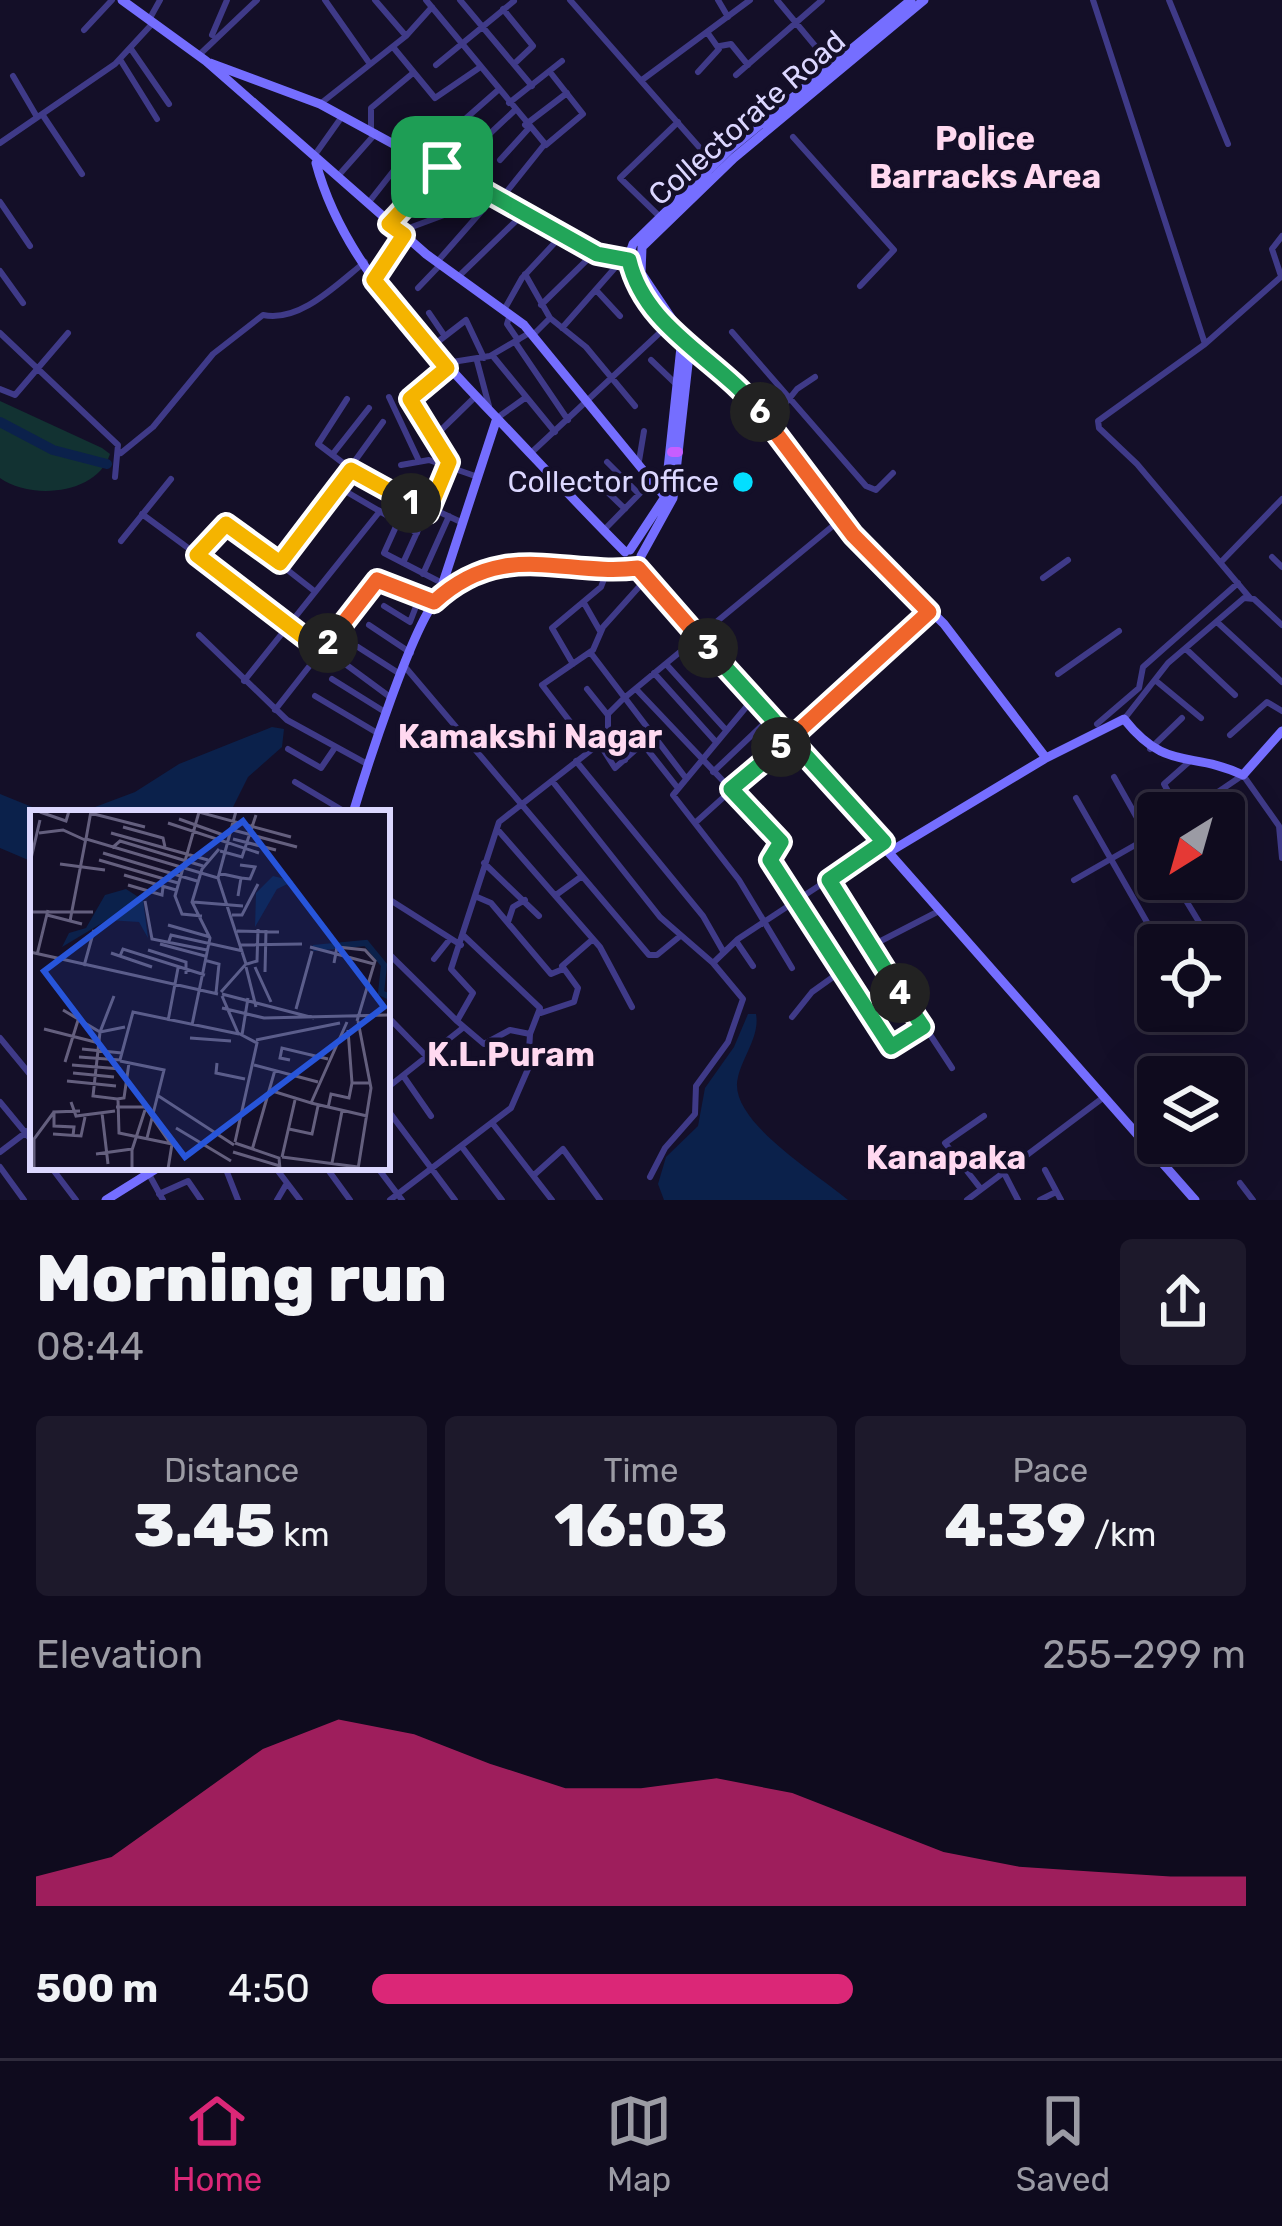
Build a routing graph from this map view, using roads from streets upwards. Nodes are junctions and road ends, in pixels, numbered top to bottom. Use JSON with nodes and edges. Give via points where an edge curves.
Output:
{"nodes":[{"id":1,"x":112,"y":0,"type":"edge"},
{"id":2,"x":122,"y":0,"type":"edge"},
{"id":3,"x":160,"y":0,"type":"edge"},
{"id":4,"x":227,"y":0,"type":"edge"},
{"id":5,"x":257,"y":0,"type":"edge"},
{"id":6,"x":325,"y":0,"type":"edge"},
{"id":7,"x":375,"y":0,"type":"edge"},
{"id":8,"x":460,"y":0,"type":"edge"},
{"id":9,"x":570,"y":0,"type":"edge"},
{"id":10,"x":718,"y":0,"type":"edge"},
{"id":11,"x":750,"y":0,"type":"edge"},
{"id":12,"x":776,"y":0,"type":"edge"},
{"id":13,"x":822,"y":0,"type":"edge"},
{"id":14,"x":911,"y":0,"type":"edge"},
{"id":15,"x":924,"y":0,"type":"edge"},
{"id":16,"x":1094,"y":0,"type":"edge"},
{"id":17,"x":1169,"y":0,"type":"edge"},
{"id":18,"x":514,"y":1,"type":"edge"},
{"id":19,"x":429,"y":4,"type":"edge"},
{"id":20,"x":503,"y":9,"type":"junction"},
{"id":21,"x":728,"y":16,"type":"junction"},
{"id":22,"x":151,"y":21,"type":"junction"},
{"id":23,"x":796,"y":23,"type":"junction"},
{"id":24,"x":482,"y":26,"type":"junction"},
{"id":25,"x":84,"y":30,"type":"dead end"},
{"id":26,"x":707,"y":32,"type":"junction"},
{"id":27,"x":406,"y":36,"type":"junction"},
{"id":28,"x":211,"y":39,"type":"junction"},
{"id":29,"x":460,"y":45,"type":"junction"},
{"id":30,"x":393,"y":47,"type":"junction"},
{"id":31,"x":719,"y":47,"type":"junction"},
{"id":32,"x":131,"y":49,"type":"junction"},
{"id":33,"x":202,"y":59,"type":"junction"},
{"id":34,"x":120,"y":60,"type":"junction"},
{"id":35,"x":562,"y":62,"type":"dead end"},
{"id":36,"x":370,"y":64,"type":"junction"},
{"id":37,"x":514,"y":64,"type":"junction"},
{"id":38,"x":831,"y":64,"type":"junction"},
{"id":39,"x":436,"y":65,"type":"dead end"},
{"id":40,"x":748,"y":65,"type":"junction"},
{"id":41,"x":479,"y":68,"type":"junction"},
{"id":42,"x":550,"y":72,"type":"junction"},
{"id":43,"x":698,"y":72,"type":"dead end"},
{"id":44,"x":413,"y":73,"type":"junction"},
{"id":45,"x":736,"y":75,"type":"dead end"},
{"id":46,"x":13,"y":76,"type":"dead end"},
{"id":47,"x":642,"y":80,"type":"junction"},
{"id":48,"x":532,"y":86,"type":"junction"},
{"id":49,"x":497,"y":91,"type":"junction"},
{"id":50,"x":568,"y":93,"type":"junction"},
{"id":51,"x":169,"y":104,"type":"dead end"},
{"id":52,"x":320,"y":104,"type":"junction"},
{"id":53,"x":511,"y":108,"type":"junction"},
{"id":54,"x":343,"y":115,"type":"junction"},
{"id":55,"x":40,"y":116,"type":"junction"},
{"id":56,"x":157,"y":119,"type":"dead end"},
{"id":57,"x":464,"y":120,"type":"dead end"},
{"id":58,"x":678,"y":122,"type":"junction"},
{"id":59,"x":527,"y":126,"type":"junction"},
{"id":60,"x":374,"y":132,"type":"junction"},
{"id":61,"x":794,"y":136,"type":"dead end"},
{"id":62,"x":482,"y":141,"type":"dead end"},
{"id":63,"x":0,"y":143,"type":"edge"},
{"id":64,"x":1228,"y":144,"type":"dead end"},
{"id":65,"x":544,"y":145,"type":"junction"},
{"id":66,"x":410,"y":150,"type":"junction"},
{"id":67,"x":500,"y":160,"type":"dead end"},
{"id":68,"x":314,"y":161,"type":"junction"},
{"id":69,"x":714,"y":164,"type":"junction"},
{"id":70,"x":442,"y":167,"type":"junction"},
{"id":71,"x":82,"y":174,"type":"dead end"},
{"id":72,"x":335,"y":179,"type":"junction"},
{"id":73,"x":477,"y":187,"type":"junction"},
{"id":74,"x":497,"y":198,"type":"junction"},
{"id":75,"x":0,"y":202,"type":"edge"},
{"id":76,"x":367,"y":205,"type":"junction"},
{"id":77,"x":523,"y":213,"type":"junction"},
{"id":78,"x":659,"y":216,"type":"junction"},
{"id":79,"x":389,"y":224,"type":"junction"},
{"id":80,"x":404,"y":235,"type":"junction"},
{"id":81,"x":562,"y":235,"type":"junction"},
{"id":82,"x":1282,"y":236,"type":"edge"},
{"id":83,"x":29,"y":246,"type":"dead end"},
{"id":84,"x":594,"y":253,"type":"junction"},
{"id":85,"x":629,"y":260,"type":"junction"},
{"id":86,"x":364,"y":262,"type":"junction"},
{"id":87,"x":439,"y":263,"type":"junction"},
{"id":88,"x":0,"y":271,"type":"edge"},
{"id":89,"x":525,"y":274,"type":"junction"},
{"id":90,"x":458,"y":277,"type":"junction"},
{"id":91,"x":1282,"y":278,"type":"edge"},
{"id":92,"x":374,"y":280,"type":"junction"},
{"id":93,"x":860,"y":286,"type":"dead end"},
{"id":94,"x":418,"y":288,"type":"dead end"},
{"id":95,"x":596,"y":290,"type":"junction"},
{"id":96,"x":22,"y":303,"type":"dead end"},
{"id":97,"x":541,"y":305,"type":"junction"},
{"id":98,"x":507,"y":312,"type":"junction"},
{"id":99,"x":429,"y":313,"type":"dead end"},
{"id":100,"x":620,"y":316,"type":"dead end"},
{"id":101,"x":550,"y":318,"type":"junction"},
{"id":102,"x":668,"y":325,"type":"junction"},
{"id":103,"x":562,"y":328,"type":"junction"},
{"id":104,"x":732,"y":332,"type":"dead end"},
{"id":105,"x":0,"y":333,"type":"edge"},
{"id":106,"x":68,"y":333,"type":"dead end"},
{"id":107,"x":532,"y":333,"type":"junction"},
{"id":108,"x":444,"y":335,"type":"junction"},
{"id":109,"x":516,"y":341,"type":"junction"},
{"id":110,"x":679,"y":341,"type":"junction"},
{"id":111,"x":1205,"y":344,"type":"junction"},
{"id":112,"x":690,"y":346,"type":"junction"},
{"id":113,"x":428,"y":349,"type":"junction"},
{"id":114,"x":484,"y":358,"type":"junction"},
{"id":115,"x":651,"y":360,"type":"dead end"},
{"id":116,"x":445,"y":366,"type":"junction"},
{"id":117,"x":39,"y":369,"type":"junction"},
{"id":118,"x":815,"y":377,"type":"dead end"},
{"id":119,"x":612,"y":379,"type":"junction"},
{"id":120,"x":677,"y":385,"type":"junction"},
{"id":121,"x":0,"y":389,"type":"edge"},
{"id":122,"x":476,"y":396,"type":"junction"},
{"id":123,"x":389,"y":397,"type":"dead end"},
{"id":124,"x":526,"y":398,"type":"junction"},
{"id":125,"x":347,"y":399,"type":"dead end"},
{"id":126,"x":590,"y":400,"type":"junction"},
{"id":127,"x":788,"y":400,"type":"junction"},
{"id":128,"x":635,"y":406,"type":"dead end"},
{"id":129,"x":369,"y":407,"type":"dead end"},
{"id":130,"x":493,"y":414,"type":"junction"},
{"id":131,"x":568,"y":420,"type":"junction"},
{"id":132,"x":383,"y":422,"type":"dead end"},
{"id":133,"x":769,"y":424,"type":"junction"},
{"id":134,"x":644,"y":431,"type":"dead end"},
{"id":135,"x":555,"y":432,"type":"junction"},
{"id":136,"x":436,"y":435,"type":"junction"},
{"id":137,"x":675,"y":452,"type":"junction"},
{"id":138,"x":121,"y":453,"type":"junction"},
{"id":139,"x":332,"y":455,"type":"junction"},
{"id":140,"x":530,"y":455,"type":"junction"},
{"id":141,"x":639,"y":460,"type":"junction"},
{"id":142,"x":418,"y":461,"type":"junction"},
{"id":143,"x":608,"y":462,"type":"dead end"},
{"id":144,"x":401,"y":465,"type":"dead end"},
{"id":145,"x":448,"y":466,"type":"junction"},
{"id":146,"x":351,"y":470,"type":"junction"},
{"id":147,"x":893,"y":473,"type":"dead end"},
{"id":148,"x":116,"y":477,"type":"dead end"},
{"id":149,"x":478,"y":477,"type":"junction"},
{"id":150,"x":593,"y":478,"type":"dead end"},
{"id":151,"x":654,"y":478,"type":"junction"},
{"id":152,"x":172,"y":479,"type":"dead end"},
{"id":153,"x":340,"y":488,"type":"junction"},
{"id":154,"x":639,"y":494,"type":"junction"},
{"id":155,"x":665,"y":497,"type":"junction"},
{"id":156,"x":1282,"y":500,"type":"edge"},
{"id":157,"x":625,"y":509,"type":"junction"},
{"id":158,"x":429,"y":510,"type":"junction"},
{"id":159,"x":380,"y":511,"type":"junction"},
{"id":160,"x":142,"y":514,"type":"junction"},
{"id":161,"x":449,"y":517,"type":"junction"},
{"id":162,"x":841,"y":519,"type":"junction"},
{"id":163,"x":398,"y":522,"type":"junction"},
{"id":164,"x":463,"y":523,"type":"junction"},
{"id":165,"x":603,"y":531,"type":"junction"},
{"id":166,"x":417,"y":533,"type":"junction"},
{"id":167,"x":649,"y":535,"type":"junction"},
{"id":168,"x":121,"y":541,"type":"dead end"},
{"id":169,"x":632,"y":552,"type":"junction"},
{"id":170,"x":197,"y":555,"type":"junction"},
{"id":171,"x":1272,"y":557,"type":"dead end"},
{"id":172,"x":1068,"y":560,"type":"dead end"},
{"id":173,"x":1221,"y":562,"type":"junction"},
{"id":174,"x":280,"y":563,"type":"junction"},
{"id":175,"x":403,"y":563,"type":"junction"},
{"id":176,"x":623,"y":565,"type":"junction"},
{"id":177,"x":1282,"y":567,"type":"edge"},
{"id":178,"x":608,"y":568,"type":"junction"},
{"id":179,"x":638,"y":568,"type":"junction"},
{"id":180,"x":423,"y":574,"type":"junction"},
{"id":181,"x":647,"y":578,"type":"junction"},
{"id":182,"x":1043,"y":578,"type":"dead end"},
{"id":183,"x":442,"y":583,"type":"junction"},
{"id":184,"x":1238,"y":583,"type":"junction"},
{"id":185,"x":314,"y":590,"type":"junction"},
{"id":186,"x":421,"y":596,"type":"junction"},
{"id":187,"x":1250,"y":598,"type":"junction"},
{"id":188,"x":584,"y":601,"type":"junction"},
{"id":189,"x":433,"y":605,"type":"junction"},
{"id":190,"x":384,"y":606,"type":"dead end"},
{"id":191,"x":929,"y":612,"type":"junction"},
{"id":192,"x":1217,"y":622,"type":"junction"},
{"id":193,"x":287,"y":623,"type":"junction"},
{"id":194,"x":369,"y":625,"type":"dead end"},
{"id":195,"x":1282,"y":625,"type":"edge"},
{"id":196,"x":601,"y":631,"type":"junction"},
{"id":197,"x":1119,"y":631,"type":"dead end"},
{"id":198,"x":199,"y":635,"type":"dead end"},
{"id":199,"x":700,"y":639,"type":"junction"},
{"id":200,"x":358,"y":646,"type":"dead end"},
{"id":201,"x":1186,"y":649,"type":"junction"},
{"id":202,"x":322,"y":651,"type":"junction"},
{"id":203,"x":590,"y":652,"type":"junction"},
{"id":204,"x":412,"y":653,"type":"junction"},
{"id":205,"x":573,"y":664,"type":"junction"},
{"id":206,"x":666,"y":664,"type":"junction"},
{"id":207,"x":404,"y":672,"type":"junction"},
{"id":208,"x":654,"y":674,"type":"junction"},
{"id":209,"x":1058,"y":674,"type":"dead end"},
{"id":210,"x":332,"y":679,"type":"dead end"},
{"id":211,"x":1155,"y":680,"type":"junction"},
{"id":212,"x":244,"y":681,"type":"junction"},
{"id":213,"x":1282,"y":682,"type":"edge"},
{"id":214,"x":587,"y":688,"type":"dead end"},
{"id":215,"x":636,"y":689,"type":"junction"},
{"id":216,"x":1235,"y":695,"type":"dead end"},
{"id":217,"x":315,"y":696,"type":"dead end"},
{"id":218,"x":393,"y":699,"type":"junction"},
{"id":219,"x":623,"y":699,"type":"junction"},
{"id":220,"x":752,"y":700,"type":"junction"},
{"id":221,"x":275,"y":710,"type":"junction"},
{"id":222,"x":1282,"y":711,"type":"edge"},
{"id":223,"x":387,"y":713,"type":"junction"},
{"id":224,"x":608,"y":714,"type":"junction"},
{"id":225,"x":1182,"y":718,"type":"dead end"},
{"id":226,"x":1201,"y":718,"type":"dead end"},
{"id":227,"x":769,"y":719,"type":"junction"},
{"id":228,"x":1124,"y":719,"type":"junction"},
{"id":229,"x":1097,"y":724,"type":"dead end"},
{"id":230,"x":726,"y":730,"type":"junction"},
{"id":231,"x":379,"y":734,"type":"junction"},
{"id":232,"x":1230,"y":734,"type":"dead end"},
{"id":233,"x":1281,"y":735,"type":"edge"},
{"id":234,"x":651,"y":736,"type":"junction"},
{"id":235,"x":608,"y":737,"type":"junction"},
{"id":236,"x":789,"y":741,"type":"junction"},
{"id":237,"x":716,"y":742,"type":"junction"},
{"id":238,"x":599,"y":743,"type":"junction"},
{"id":239,"x":643,"y":744,"type":"junction"},
{"id":240,"x":335,"y":747,"type":"junction"},
{"id":241,"x":288,"y":749,"type":"dead end"},
{"id":242,"x":591,"y":749,"type":"junction"},
{"id":243,"x":1150,"y":749,"type":"junction"},
{"id":244,"x":1046,"y":758,"type":"junction"},
{"id":245,"x":625,"y":760,"type":"junction"},
{"id":246,"x":701,"y":760,"type":"junction"},
{"id":247,"x":577,"y":761,"type":"junction"},
{"id":248,"x":1190,"y":761,"type":"junction"},
{"id":249,"x":368,"y":765,"type":"junction"},
{"id":250,"x":713,"y":772,"type":"junction"},
{"id":251,"x":1243,"y":776,"type":"junction"},
{"id":252,"x":685,"y":777,"type":"junction"},
{"id":253,"x":1114,"y":777,"type":"dead end"},
{"id":254,"x":295,"y":782,"type":"dead end"},
{"id":255,"x":553,"y":782,"type":"junction"},
{"id":256,"x":677,"y":787,"type":"junction"},
{"id":257,"x":731,"y":789,"type":"junction"},
{"id":258,"x":1169,"y":792,"type":"edge"},
{"id":259,"x":1217,"y":792,"type":"edge"},
{"id":260,"x":1076,"y":798,"type":"dead end"},
{"id":261,"x":522,"y":803,"type":"junction"},
{"id":262,"x":345,"y":810,"type":"edge"},
{"id":263,"x":351,"y":810,"type":"edge"},
{"id":264,"x":1137,"y":819,"type":"edge"},
{"id":265,"x":695,"y":824,"type":"junction"},
{"id":266,"x":496,"y":829,"type":"junction"},
{"id":267,"x":1137,"y":845,"type":"edge"},
{"id":268,"x":888,"y":847,"type":"junction"},
{"id":269,"x":1282,"y":858,"type":"edge"},
{"id":270,"x":1111,"y":859,"type":"junction"},
{"id":271,"x":484,"y":863,"type":"junction"},
{"id":272,"x":582,"y":876,"type":"junction"},
{"id":273,"x":829,"y":880,"type":"junction"},
{"id":274,"x":1074,"y":880,"type":"dead end"},
{"id":275,"x":556,"y":895,"type":"junction"},
{"id":276,"x":477,"y":897,"type":"junction"},
{"id":277,"x":390,"y":900,"type":"edge"},
{"id":278,"x":525,"y":900,"type":"junction"},
{"id":279,"x":797,"y":900,"type":"junction"},
{"id":280,"x":1186,"y":900,"type":"edge"},
{"id":281,"x":943,"y":909,"type":"junction"},
{"id":282,"x":539,"y":916,"type":"dead end"},
{"id":283,"x":508,"y":922,"type":"junction"},
{"id":284,"x":766,"y":922,"type":"junction"},
{"id":285,"x":1199,"y":922,"type":"dead end"},
{"id":286,"x":1148,"y":924,"type":"edge"},
{"id":287,"x":679,"y":937,"type":"junction"},
{"id":288,"x":450,"y":938,"type":"junction"},
{"id":289,"x":592,"y":939,"type":"junction"},
{"id":290,"x":462,"y":940,"type":"junction"},
{"id":291,"x":736,"y":941,"type":"junction"},
{"id":292,"x":870,"y":946,"type":"junction"},
{"id":293,"x":723,"y":951,"type":"junction"},
{"id":294,"x":390,"y":955,"type":"edge"},
{"id":295,"x":434,"y":959,"type":"dead end"},
{"id":296,"x":713,"y":963,"type":"junction"},
{"id":297,"x":753,"y":966,"type":"dead end"},
{"id":298,"x":792,"y":968,"type":"dead end"},
{"id":299,"x":563,"y":969,"type":"junction"},
{"id":300,"x":840,"y":972,"type":"junction"},
{"id":301,"x":632,"y":1007,"type":"dead end"},
{"id":302,"x":541,"y":1013,"type":"junction"},
{"id":303,"x":792,"y":1017,"type":"dead end"},
{"id":304,"x":390,"y":1019,"type":"edge"},
{"id":305,"x":457,"y":1021,"type":"junction"},
{"id":306,"x":923,"y":1027,"type":"junction"},
{"id":307,"x":464,"y":1028,"type":"junction"},
{"id":308,"x":530,"y":1034,"type":"junction"},
{"id":309,"x":0,"y":1037,"type":"edge"},
{"id":310,"x":430,"y":1060,"type":"junction"},
{"id":311,"x":952,"y":1068,"type":"dead end"},
{"id":312,"x":30,"y":1074,"type":"edge"},
{"id":313,"x":404,"y":1077,"type":"junction"},
{"id":314,"x":390,"y":1086,"type":"edge"},
{"id":315,"x":1104,"y":1096,"type":"junction"},
{"id":316,"x":0,"y":1102,"type":"edge"},
{"id":317,"x":390,"y":1113,"type":"edge"},
{"id":318,"x":431,"y":1116,"type":"dead end"},
{"id":319,"x":984,"y":1116,"type":"dead end"},
{"id":320,"x":493,"y":1124,"type":"junction"},
{"id":321,"x":29,"y":1130,"type":"edge"},
{"id":322,"x":462,"y":1147,"type":"junction"},
{"id":323,"x":0,"y":1152,"type":"edge"},
{"id":324,"x":0,"y":1167,"type":"edge"},
{"id":325,"x":432,"y":1169,"type":"junction"},
{"id":326,"x":53,"y":1170,"type":"edge"},
{"id":327,"x":150,"y":1170,"type":"edge"},
{"id":328,"x":277,"y":1170,"type":"edge"},
{"id":329,"x":328,"y":1170,"type":"edge"},
{"id":330,"x":379,"y":1170,"type":"edge"},
{"id":331,"x":1046,"y":1170,"type":"dead end"},
{"id":332,"x":1003,"y":1171,"type":"junction"},
{"id":333,"x":227,"y":1172,"type":"dead end"},
{"id":334,"x":534,"y":1175,"type":"junction"},
{"id":335,"x":650,"y":1177,"type":"dead end"},
{"id":336,"x":287,"y":1183,"type":"junction"},
{"id":337,"x":1240,"y":1183,"type":"dead end"},
{"id":338,"x":981,"y":1189,"type":"junction"},
{"id":339,"x":123,"y":1196,"type":"edge"},
{"id":340,"x":1059,"y":1196,"type":"edge"},
{"id":341,"x":161,"y":1197,"type":"edge"},
{"id":342,"x":396,"y":1198,"type":"edge"},
{"id":343,"x":24,"y":1200,"type":"edge"},
{"id":344,"x":76,"y":1200,"type":"edge"},
{"id":345,"x":106,"y":1200,"type":"edge"},
{"id":346,"x":201,"y":1200,"type":"edge"},
{"id":347,"x":238,"y":1200,"type":"edge"},
{"id":348,"x":278,"y":1200,"type":"edge"},
{"id":349,"x":300,"y":1200,"type":"edge"},
{"id":350,"x":350,"y":1200,"type":"edge"},
{"id":351,"x":454,"y":1200,"type":"edge"},
{"id":352,"x":502,"y":1200,"type":"edge"},
{"id":353,"x":553,"y":1200,"type":"edge"},
{"id":354,"x":600,"y":1200,"type":"edge"},
{"id":355,"x":967,"y":1200,"type":"edge"},
{"id":356,"x":1018,"y":1200,"type":"edge"},
{"id":357,"x":1040,"y":1200,"type":"edge"},
{"id":358,"x":1195,"y":1200,"type":"edge"},
{"id":359,"x":1253,"y":1200,"type":"edge"}],
"edges":[{"from":1,"to":25,"type":"street"},
{"from":2,"to":22,"type":"street"},
{"from":3,"to":22,"type":"street"},
{"from":4,"to":28,"type":"street"},
{"from":5,"to":28,"type":"street"},
{"from":6,"to":36,"type":"street"},
{"from":7,"to":27,"type":"street"},
{"from":8,"to":24,"type":"street"},
{"from":9,"to":47,"type":"street"},
{"from":10,"to":21,"type":"street"},
{"from":11,"to":21,"type":"street"},
{"from":12,"to":23,"type":"street"},
{"from":13,"to":23,"type":"street"},
{"from":14,"to":38,"type":"street","name":"Collectorate Road"},
{"from":15,"to":85,"type":"street","name":"Collectorate Road","via":[[720,171]]},
{"from":16,"to":111,"type":"street"},
{"from":17,"to":64,"type":"street"},
{"from":18,"to":20,"type":"street"},
{"from":19,"to":27,"type":"street"},
{"from":19,"to":29,"type":"street"},
{"from":20,"to":24,"type":"street"},
{"from":20,"to":37,"type":"street","via":[[533,46]]},
{"from":21,"to":26,"type":"street"},
{"from":22,"to":32,"type":"street"},
{"from":22,"to":33,"type":"street"},
{"from":23,"to":38,"type":"street"},
{"from":23,"to":40,"type":"street"},
{"from":24,"to":29,"type":"street"},
{"from":24,"to":37,"type":"street"},
{"from":26,"to":31,"type":"street"},
{"from":26,"to":47,"type":"street"},
{"from":27,"to":30,"type":"street"},
{"from":28,"to":33,"type":"street"},
{"from":29,"to":39,"type":"street"},
{"from":29,"to":41,"type":"street"},
{"from":30,"to":36,"type":"street"},
{"from":30,"to":44,"type":"street"},
{"from":31,"to":40,"type":"street","via":[[729,43]]},
{"from":31,"to":43,"type":"street"},
{"from":32,"to":34,"type":"street"},
{"from":32,"to":51,"type":"street"},
{"from":33,"to":52,"type":"street"},
{"from":33,"to":68,"type":"street"},
{"from":34,"to":55,"type":"street"},
{"from":34,"to":56,"type":"street"},
{"from":35,"to":42,"type":"street"},
{"from":36,"to":52,"type":"street"},
{"from":37,"to":48,"type":"street"},
{"from":38,"to":69,"type":"street","name":"Collectorate Road"},
{"from":40,"to":45,"type":"street"},
{"from":41,"to":44,"type":"street","via":[[438,98]]},
{"from":41,"to":49,"type":"street"},
{"from":42,"to":48,"type":"street"},
{"from":42,"to":50,"type":"street"},
{"from":44,"to":60,"type":"street","via":[[371,108]]},
{"from":46,"to":55,"type":"street"},
{"from":47,"to":58,"type":"street"},
{"from":48,"to":53,"type":"street"},
{"from":49,"to":53,"type":"street"},
{"from":49,"to":57,"type":"street"},
{"from":50,"to":59,"type":"street"},
{"from":50,"to":65,"type":"street","via":[[583,117]]},
{"from":52,"to":54,"type":"street"},
{"from":53,"to":59,"type":"street"},
{"from":53,"to":62,"type":"street"},
{"from":54,"to":60,"type":"street"},
{"from":54,"to":68,"type":"street"},
{"from":55,"to":63,"type":"street"},
{"from":55,"to":71,"type":"street"},
{"from":58,"to":69,"type":"street"},
{"from":58,"to":78,"type":"street","via":[[620,176]]},
{"from":59,"to":65,"type":"street"},
{"from":59,"to":67,"type":"street"},
{"from":60,"to":66,"type":"street"},
{"from":60,"to":72,"type":"street"},
{"from":61,"to":93,"type":"street","via":[[894,250]]},
{"from":65,"to":74,"type":"street"},
{"from":66,"to":70,"type":"street"},
{"from":66,"to":76,"type":"street"},
{"from":68,"to":72,"type":"street"},
{"from":68,"to":86,"type":"street"},
{"from":69,"to":78,"type":"street","name":"Collectorate Road"},
{"from":70,"to":73,"type":"street"},
{"from":70,"to":79,"type":"street"},
{"from":72,"to":76,"type":"street"},
{"from":73,"to":74,"type":"street"},
{"from":73,"to":80,"type":"street"},
{"from":74,"to":77,"type":"street"},
{"from":74,"to":87,"type":"street"},
{"from":75,"to":83,"type":"street"},
{"from":76,"to":79,"type":"street"},
{"from":77,"to":81,"type":"street"},
{"from":77,"to":90,"type":"street"},
{"from":78,"to":85,"type":"street","name":"Collectorate Road"},
{"from":79,"to":80,"type":"street"},
{"from":80,"to":87,"type":"street"},
{"from":80,"to":92,"type":"street"},
{"from":81,"to":84,"type":"street"},
{"from":81,"to":89,"type":"street"},
{"from":82,"to":91,"type":"street","via":[[1272,249]]},
{"from":84,"to":85,"type":"street"},
{"from":84,"to":97,"type":"street"},
{"from":85,"to":95,"type":"street"},
{"from":85,"to":102,"type":"street"},
{"from":85,"to":112,"type":"street"},
{"from":86,"to":92,"type":"street"},
{"from":86,"to":138,"type":"street","via":[[317,300],[263,315],[234,335]]},
{"from":87,"to":90,"type":"street"},
{"from":87,"to":94,"type":"street"},
{"from":88,"to":96,"type":"street"},
{"from":89,"to":97,"type":"street"},
{"from":89,"to":98,"type":"street"},
{"from":90,"to":98,"type":"street"},
{"from":91,"to":111,"type":"street"},
{"from":92,"to":113,"type":"street"},
{"from":95,"to":100,"type":"street"},
{"from":95,"to":103,"type":"street"},
{"from":97,"to":101,"type":"street"},
{"from":98,"to":107,"type":"street"},
{"from":98,"to":109,"type":"street"},
{"from":99,"to":108,"type":"street"},
{"from":101,"to":103,"type":"street"},
{"from":101,"to":107,"type":"street"},
{"from":102,"to":110,"type":"street"},
{"from":102,"to":119,"type":"street"},
{"from":103,"to":119,"type":"street"},
{"from":104,"to":127,"type":"street"},
{"from":105,"to":117,"type":"street"},
{"from":106,"to":117,"type":"street"},
{"from":107,"to":109,"type":"street"},
{"from":107,"to":126,"type":"street"},
{"from":108,"to":113,"type":"street"},
{"from":108,"to":114,"type":"street","via":[[466,320]]},
{"from":109,"to":114,"type":"street"},
{"from":109,"to":131,"type":"street"},
{"from":110,"to":112,"type":"street"},
{"from":110,"to":120,"type":"street"},
{"from":111,"to":173,"type":"street","via":[[1098,424]]},
{"from":112,"to":133,"type":"street"},
{"from":112,"to":137,"type":"street"},
{"from":113,"to":116,"type":"street"},
{"from":114,"to":116,"type":"street"},
{"from":114,"to":124,"type":"street"},
{"from":114,"to":130,"type":"street"},
{"from":115,"to":120,"type":"street"},
{"from":116,"to":122,"type":"street"},
{"from":116,"to":136,"type":"street","via":[[410,399]]},
{"from":117,"to":121,"type":"street","via":[[15,395]]},
{"from":117,"to":138,"type":"street"},
{"from":118,"to":127,"type":"street"},
{"from":119,"to":126,"type":"street"},
{"from":119,"to":128,"type":"street"},
{"from":120,"to":137,"type":"street"},
{"from":122,"to":130,"type":"street"},
{"from":122,"to":136,"type":"street"},
{"from":123,"to":142,"type":"street"},
{"from":124,"to":130,"type":"street"},
{"from":124,"to":135,"type":"street"},
{"from":125,"to":139,"type":"street","via":[[316,440]]},
{"from":126,"to":131,"type":"street"},
{"from":126,"to":141,"type":"street"},
{"from":127,"to":133,"type":"street"},
{"from":127,"to":147,"type":"street","via":[[870,489]]},
{"from":129,"to":139,"type":"street"},
{"from":130,"to":140,"type":"street"},
{"from":130,"to":149,"type":"street"},
{"from":131,"to":135,"type":"street"},
{"from":132,"to":146,"type":"street"},
{"from":133,"to":162,"type":"street"},
{"from":134,"to":141,"type":"street"},
{"from":135,"to":140,"type":"street"},
{"from":136,"to":145,"type":"street"},
{"from":137,"to":155,"type":"street"},
{"from":137,"to":167,"type":"street","via":[[673,498]]},
{"from":138,"to":148,"type":"street"},
{"from":139,"to":146,"type":"street"},
{"from":140,"to":165,"type":"street"},
{"from":141,"to":151,"type":"street"},
{"from":142,"to":144,"type":"street"},
{"from":142,"to":145,"type":"street"},
{"from":143,"to":154,"type":"street"},
{"from":145,"to":149,"type":"street"},
{"from":145,"to":158,"type":"street"},
{"from":146,"to":153,"type":"street"},
{"from":146,"to":158,"type":"street"},
{"from":149,"to":164,"type":"street"},
{"from":150,"to":157,"type":"street"},
{"from":151,"to":154,"type":"street"},
{"from":151,"to":155,"type":"street"},
{"from":152,"to":160,"type":"street"},
{"from":153,"to":159,"type":"street"},
{"from":153,"to":174,"type":"street"},
{"from":154,"to":157,"type":"street"},
{"from":155,"to":167,"type":"street"},
{"from":156,"to":173,"type":"street"},
{"from":157,"to":165,"type":"street"},
{"from":158,"to":161,"type":"street"},
{"from":158,"to":166,"type":"street"},
{"from":159,"to":163,"type":"street"},
{"from":159,"to":185,"type":"street"},
{"from":160,"to":168,"type":"street"},
{"from":160,"to":170,"type":"street"},
{"from":161,"to":164,"type":"street"},
{"from":161,"to":180,"type":"street"},
{"from":162,"to":191,"type":"street"},
{"from":162,"to":199,"type":"street"},
{"from":163,"to":166,"type":"street"},
{"from":163,"to":175,"type":"street","via":[[383,551]]},
{"from":164,"to":183,"type":"street"},
{"from":165,"to":169,"type":"street"},
{"from":166,"to":175,"type":"street"},
{"from":167,"to":169,"type":"street"},
{"from":169,"to":176,"type":"street"},
{"from":169,"to":179,"type":"street"},
{"from":170,"to":174,"type":"street","via":[[226,524]]},
{"from":170,"to":193,"type":"street"},
{"from":171,"to":177,"type":"street"},
{"from":172,"to":182,"type":"street"},
{"from":173,"to":184,"type":"street"},
{"from":174,"to":185,"type":"street"},
{"from":175,"to":180,"type":"street"},
{"from":176,"to":178,"type":"street"},
{"from":176,"to":179,"type":"street"},
{"from":178,"to":188,"type":"street"},
{"from":178,"to":189,"type":"street","via":[[518,563],[477,575]]},
{"from":179,"to":181,"type":"street"},
{"from":180,"to":183,"type":"street"},
{"from":181,"to":196,"type":"street"},
{"from":181,"to":199,"type":"street"},
{"from":183,"to":189,"type":"street"},
{"from":184,"to":187,"type":"street"},
{"from":184,"to":229,"type":"street","via":[[1143,667],[1139,688]]},
{"from":185,"to":193,"type":"street"},
{"from":186,"to":189,"type":"street"},
{"from":186,"to":190,"type":"street","via":[[410,622]]},
{"from":186,"to":202,"type":"street","via":[[377,580]]},
{"from":187,"to":192,"type":"street"},
{"from":187,"to":195,"type":"street"},
{"from":188,"to":196,"type":"street"},
{"from":188,"to":205,"type":"street","via":[[551,630]]},
{"from":189,"to":204,"type":"street"},
{"from":191,"to":236,"type":"street"},
{"from":191,"to":244,"type":"street"},
{"from":192,"to":201,"type":"street"},
{"from":192,"to":213,"type":"street"},
{"from":193,"to":202,"type":"street"},
{"from":193,"to":212,"type":"street"},
{"from":194,"to":204,"type":"street"},
{"from":196,"to":203,"type":"street"},
{"from":197,"to":209,"type":"street"},
{"from":198,"to":212,"type":"street"},
{"from":199,"to":206,"type":"street"},
{"from":199,"to":220,"type":"street"},
{"from":200,"to":207,"type":"street"},
{"from":201,"to":211,"type":"street"},
{"from":201,"to":216,"type":"street"},
{"from":202,"to":218,"type":"street"},
{"from":202,"to":221,"type":"street"},
{"from":203,"to":205,"type":"street"},
{"from":203,"to":219,"type":"street"},
{"from":204,"to":207,"type":"street"},
{"from":205,"to":242,"type":"street","via":[[542,687]]},
{"from":206,"to":208,"type":"street"},
{"from":206,"to":230,"type":"street"},
{"from":207,"to":218,"type":"street"},
{"from":207,"to":261,"type":"street"},
{"from":208,"to":215,"type":"street"},
{"from":208,"to":237,"type":"street"},
{"from":210,"to":223,"type":"street"},
{"from":211,"to":226,"type":"street"},
{"from":211,"to":228,"type":"street"},
{"from":212,"to":221,"type":"street"},
{"from":214,"to":224,"type":"street"},
{"from":215,"to":219,"type":"street"},
{"from":215,"to":246,"type":"street"},
{"from":217,"to":231,"type":"street"},
{"from":218,"to":223,"type":"street"},
{"from":219,"to":224,"type":"street"},
{"from":219,"to":234,"type":"street"},
{"from":220,"to":227,"type":"street"},
{"from":220,"to":230,"type":"street"},
{"from":221,"to":240,"type":"street"},
{"from":222,"to":232,"type":"street","via":[[1267,702]]},
{"from":223,"to":231,"type":"street"},
{"from":224,"to":235,"type":"street"},
{"from":225,"to":243,"type":"street"},
{"from":227,"to":236,"type":"street"},
{"from":227,"to":250,"type":"street"},
{"from":228,"to":243,"type":"street"},
{"from":228,"to":244,"type":"street"},
{"from":230,"to":237,"type":"street"},
{"from":231,"to":249,"type":"street"},
{"from":233,"to":251,"type":"street"},
{"from":234,"to":239,"type":"street"},
{"from":234,"to":252,"type":"street"},
{"from":235,"to":238,"type":"street"},
{"from":235,"to":245,"type":"street"},
{"from":236,"to":257,"type":"street"},
{"from":236,"to":268,"type":"street"},
{"from":237,"to":246,"type":"street"},
{"from":238,"to":242,"type":"street"},
{"from":238,"to":245,"type":"street","via":[[613,767]]},
{"from":239,"to":245,"type":"street"},
{"from":239,"to":256,"type":"street"},
{"from":240,"to":241,"type":"street","via":[[322,768]]},
{"from":240,"to":249,"type":"street"},
{"from":242,"to":247,"type":"street"},
{"from":243,"to":248,"type":"street"},
{"from":244,"to":268,"type":"street"},
{"from":246,"to":250,"type":"street"},
{"from":246,"to":252,"type":"street"},
{"from":247,"to":255,"type":"street"},
{"from":247,"to":293,"type":"street"},
{"from":248,"to":251,"type":"street"},
{"from":248,"to":258,"type":"street","via":[[1164,785]]},
{"from":249,"to":263,"type":"street"},
{"from":250,"to":257,"type":"street"},
{"from":251,"to":259,"type":"street"},
{"from":251,"to":269,"type":"street","via":[[1279,826]]},
{"from":252,"to":256,"type":"street"},
{"from":253,"to":264,"type":"street"},
{"from":254,"to":262,"type":"street"},
{"from":255,"to":261,"type":"street"},
{"from":255,"to":287,"type":"street"},
{"from":256,"to":265,"type":"street","via":[[673,797]]},
{"from":257,"to":265,"type":"street"},
{"from":257,"to":279,"type":"street","via":[[781,842],[770,859]]},
{"from":260,"to":270,"type":"street"},
{"from":261,"to":266,"type":"street"},
{"from":261,"to":272,"type":"street"},
{"from":265,"to":284,"type":"street"},
{"from":266,"to":271,"type":"street"},
{"from":266,"to":275,"type":"street"},
{"from":267,"to":270,"type":"street"},
{"from":268,"to":273,"type":"street"},
{"from":268,"to":281,"type":"street"},
{"from":270,"to":274,"type":"street"},
{"from":270,"to":286,"type":"street"},
{"from":271,"to":276,"type":"street"},
{"from":271,"to":278,"type":"street"},
{"from":272,"to":275,"type":"street"},
{"from":272,"to":287,"type":"street","via":[[650,955]]},
{"from":273,"to":279,"type":"street"},
{"from":273,"to":292,"type":"street"},
{"from":275,"to":289,"type":"street"},
{"from":276,"to":283,"type":"street"},
{"from":276,"to":290,"type":"street"},
{"from":277,"to":288,"type":"street"},
{"from":278,"to":282,"type":"street"},
{"from":278,"to":283,"type":"street"},
{"from":279,"to":284,"type":"street"},
{"from":279,"to":300,"type":"street"},
{"from":280,"to":285,"type":"street"},
{"from":281,"to":292,"type":"street"},
{"from":281,"to":315,"type":"street"},
{"from":283,"to":299,"type":"street","via":[[551,974]]},
{"from":284,"to":291,"type":"street"},
{"from":284,"to":298,"type":"street"},
{"from":287,"to":296,"type":"street"},
{"from":288,"to":290,"type":"street"},
{"from":288,"to":295,"type":"street"},
{"from":289,"to":299,"type":"street"},
{"from":289,"to":301,"type":"street"},
{"from":290,"to":302,"type":"street","via":[[536,1000]]},
{"from":290,"to":305,"type":"street","via":[[452,971],[472,993]]},
{"from":291,"to":293,"type":"street"},
{"from":291,"to":297,"type":"street"},
{"from":292,"to":306,"type":"street"},
{"from":293,"to":296,"type":"street"},
{"from":294,"to":305,"type":"street"},
{"from":296,"to":335,"type":"street","via":[[743,1000],[728,1042],[695,1089],[694,1114]]},
{"from":299,"to":302,"type":"street","via":[[578,988],[574,1002]]},
{"from":300,"to":303,"type":"street"},
{"from":300,"to":306,"type":"street","via":[[891,1047]]},
{"from":302,"to":308,"type":"street"},
{"from":304,"to":310,"type":"street"},
{"from":305,"to":307,"type":"street"},
{"from":306,"to":311,"type":"street"},
{"from":307,"to":308,"type":"street","via":[[484,1044],[509,1030]]},
{"from":307,"to":310,"type":"street"},
{"from":308,"to":320,"type":"street","via":[[519,1095]]},
{"from":309,"to":312,"type":"street"},
{"from":310,"to":313,"type":"street"},
{"from":313,"to":314,"type":"street"},
{"from":313,"to":318,"type":"street"},
{"from":315,"to":332,"type":"street"},
{"from":315,"to":358,"type":"street"},
{"from":316,"to":321,"type":"street"},
{"from":317,"to":325,"type":"street"},
{"from":319,"to":338,"type":"street","via":[[945,1143]]},
{"from":320,"to":322,"type":"street"},
{"from":320,"to":334,"type":"street"},
{"from":321,"to":323,"type":"street"},
{"from":322,"to":325,"type":"street"},
{"from":322,"to":352,"type":"street"},
{"from":324,"to":343,"type":"street"},
{"from":325,"to":342,"type":"street"},
{"from":325,"to":351,"type":"street"},
{"from":326,"to":344,"type":"street"},
{"from":327,"to":339,"type":"street"},
{"from":328,"to":336,"type":"street"},
{"from":329,"to":350,"type":"street"},
{"from":330,"to":342,"type":"street"},
{"from":331,"to":340,"type":"street"},
{"from":332,"to":338,"type":"street"},
{"from":332,"to":356,"type":"street"},
{"from":333,"to":347,"type":"street"},
{"from":334,"to":353,"type":"street"},
{"from":334,"to":354,"type":"street","via":[[563,1149]]},
{"from":336,"to":348,"type":"street"},
{"from":336,"to":349,"type":"street"},
{"from":337,"to":359,"type":"street"},
{"from":338,"to":355,"type":"street"},
{"from":339,"to":345,"type":"street"},
{"from":340,"to":357,"type":"street"},
{"from":341,"to":346,"type":"street","via":[[188,1181]]}]}
